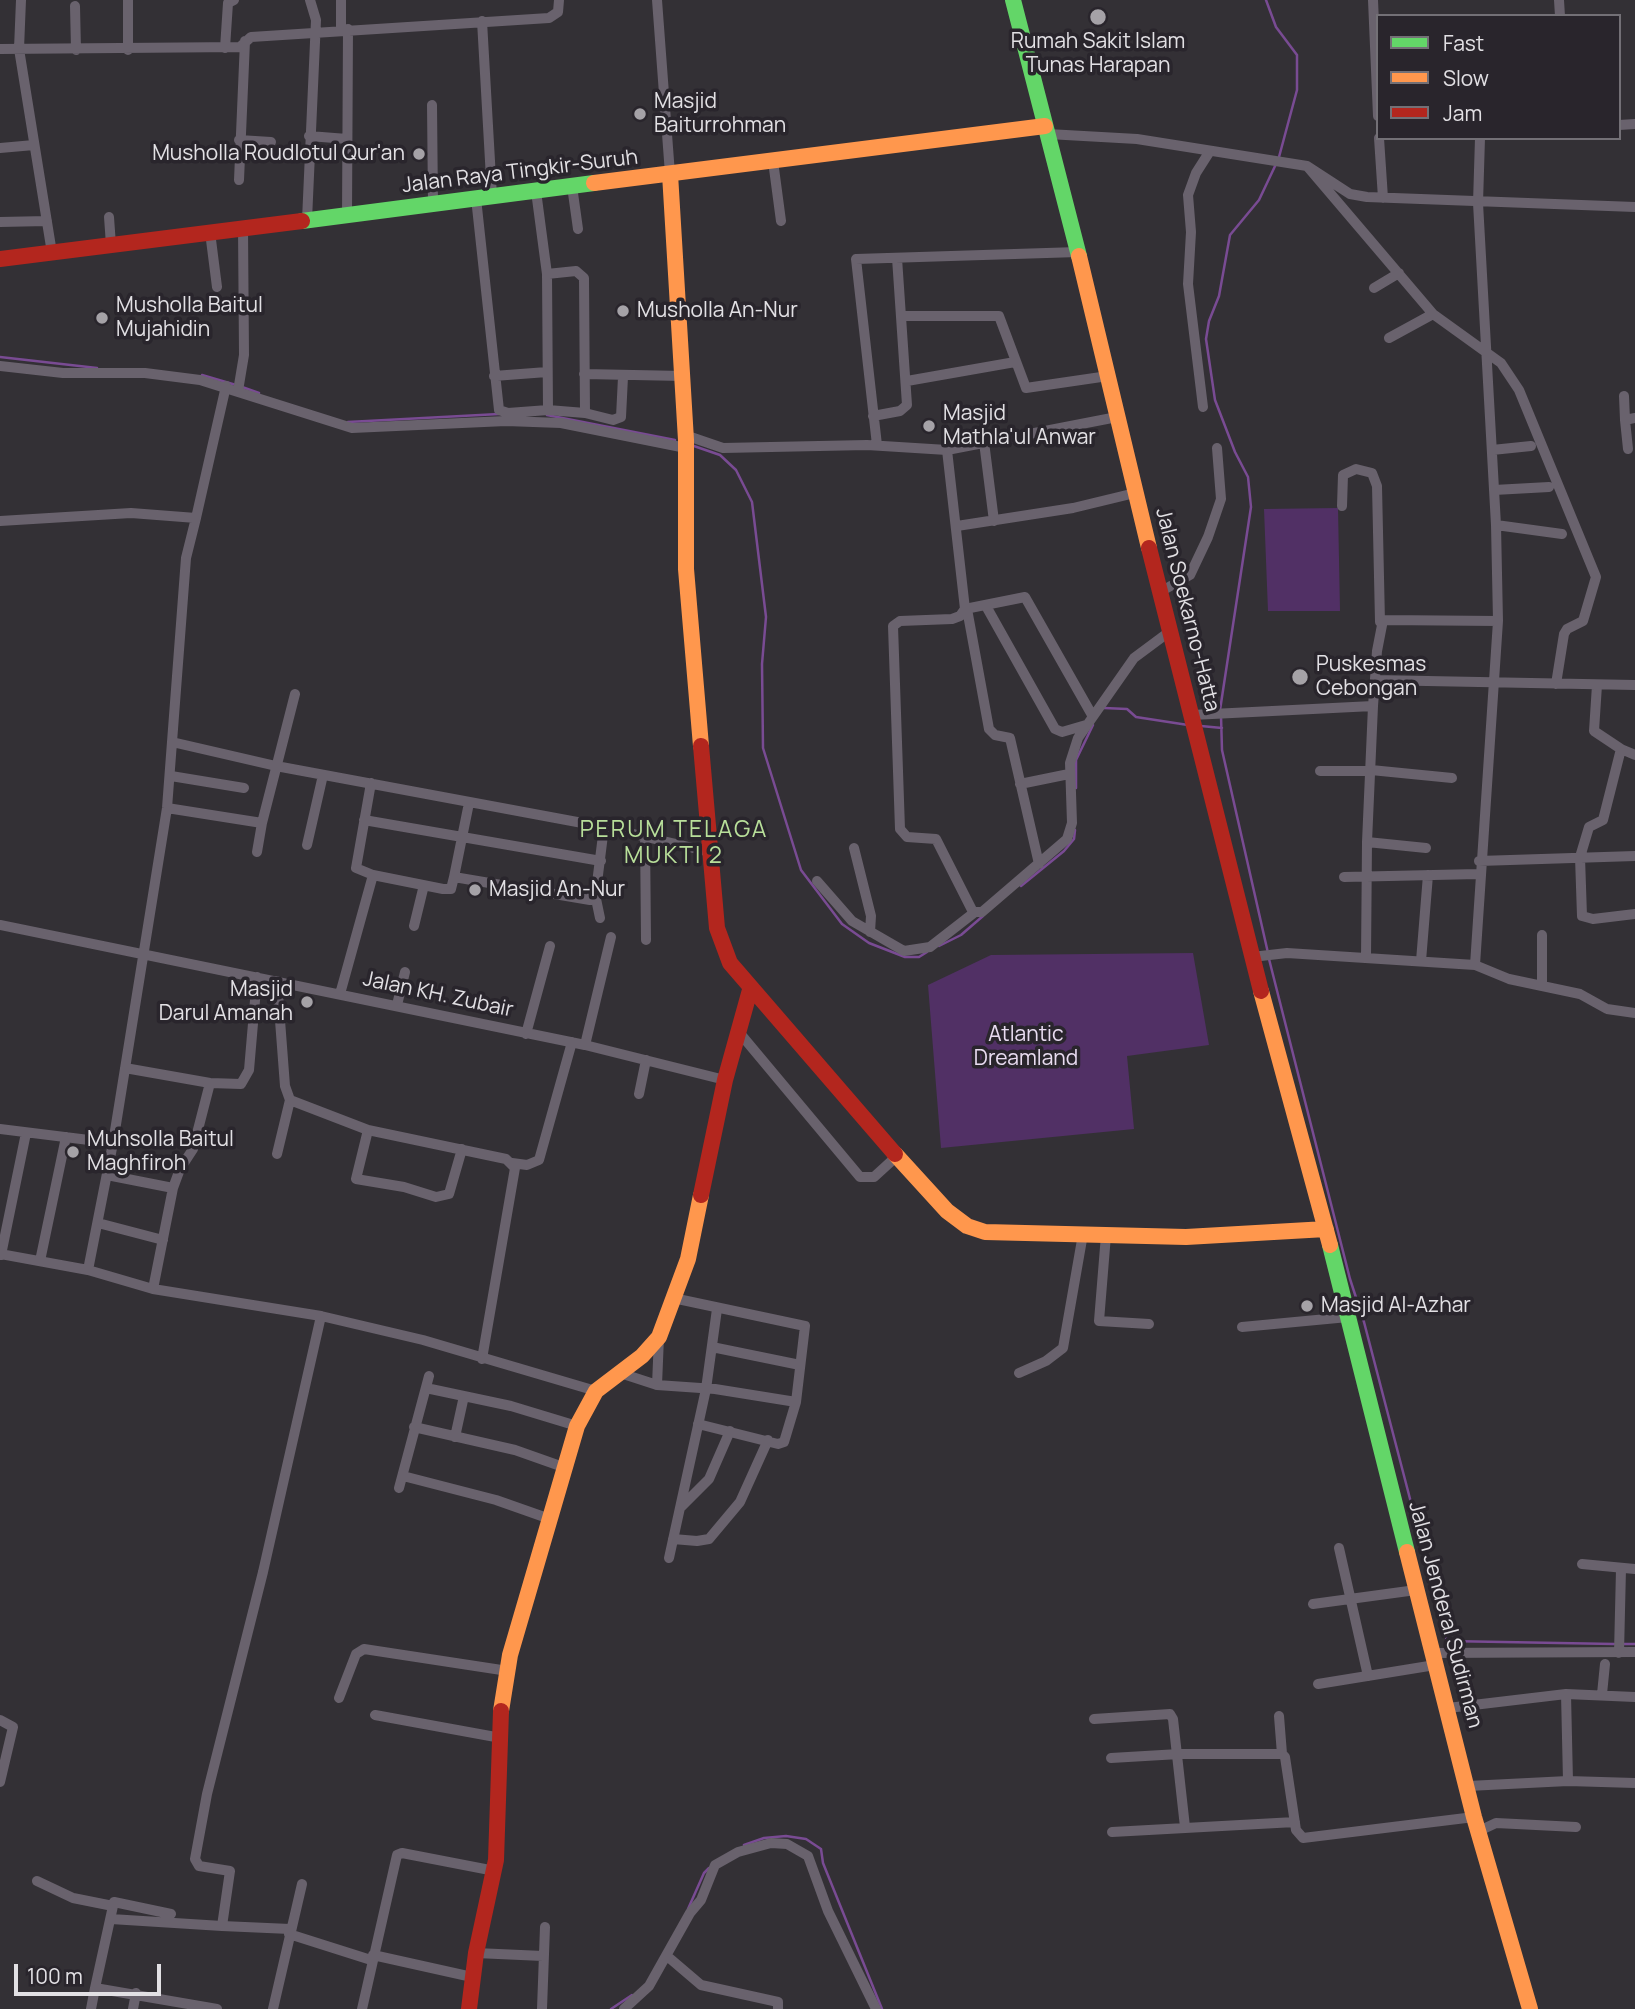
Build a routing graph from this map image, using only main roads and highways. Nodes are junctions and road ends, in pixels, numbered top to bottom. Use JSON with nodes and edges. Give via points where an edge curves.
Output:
{"nodes":[{"id":1,"x":1013,"y":0,"type":"edge"},
{"id":2,"x":1046,"y":130,"type":"junction"},
{"id":3,"x":670,"y":173,"type":"junction"},
{"id":4,"x":0,"y":259,"type":"edge"},
{"id":5,"x":750,"y":990,"type":"junction"},
{"id":6,"x":1326,"y":1230,"type":"junction"},
{"id":7,"x":469,"y":2009,"type":"edge"},
{"id":8,"x":1530,"y":2009,"type":"edge"}],
"edges":[{"from":1,"to":2,"type":"main road","name":"Jalan Soekarno-Hatta"},
{"from":2,"to":3,"type":"main road","name":"Jalan Raya Tingkir-Suruh"},
{"from":2,"to":6,"type":"main road","name":"Jalan Soekarno-Hatta","via":[[1169,632]]},
{"from":3,"to":4,"type":"main road","name":"Jalan Raya Tingkir-Suruh"},
{"from":3,"to":5,"type":"main road","via":[[686,442],[686,569],[710,852],[720,938],[730,963]]},
{"from":5,"to":6,"type":"main road","via":[[947,1211],[975,1230],[1186,1237]]},
{"from":5,"to":7,"type":"main road","via":[[724,1080],[693,1235],[659,1336],[642,1356],[596,1391],[577,1426],[550,1518],[508,1671],[495,1871]]},
{"from":6,"to":8,"type":"main road","name":"Jalan Jenderal Sudirman","via":[[1477,1824]]}]}
